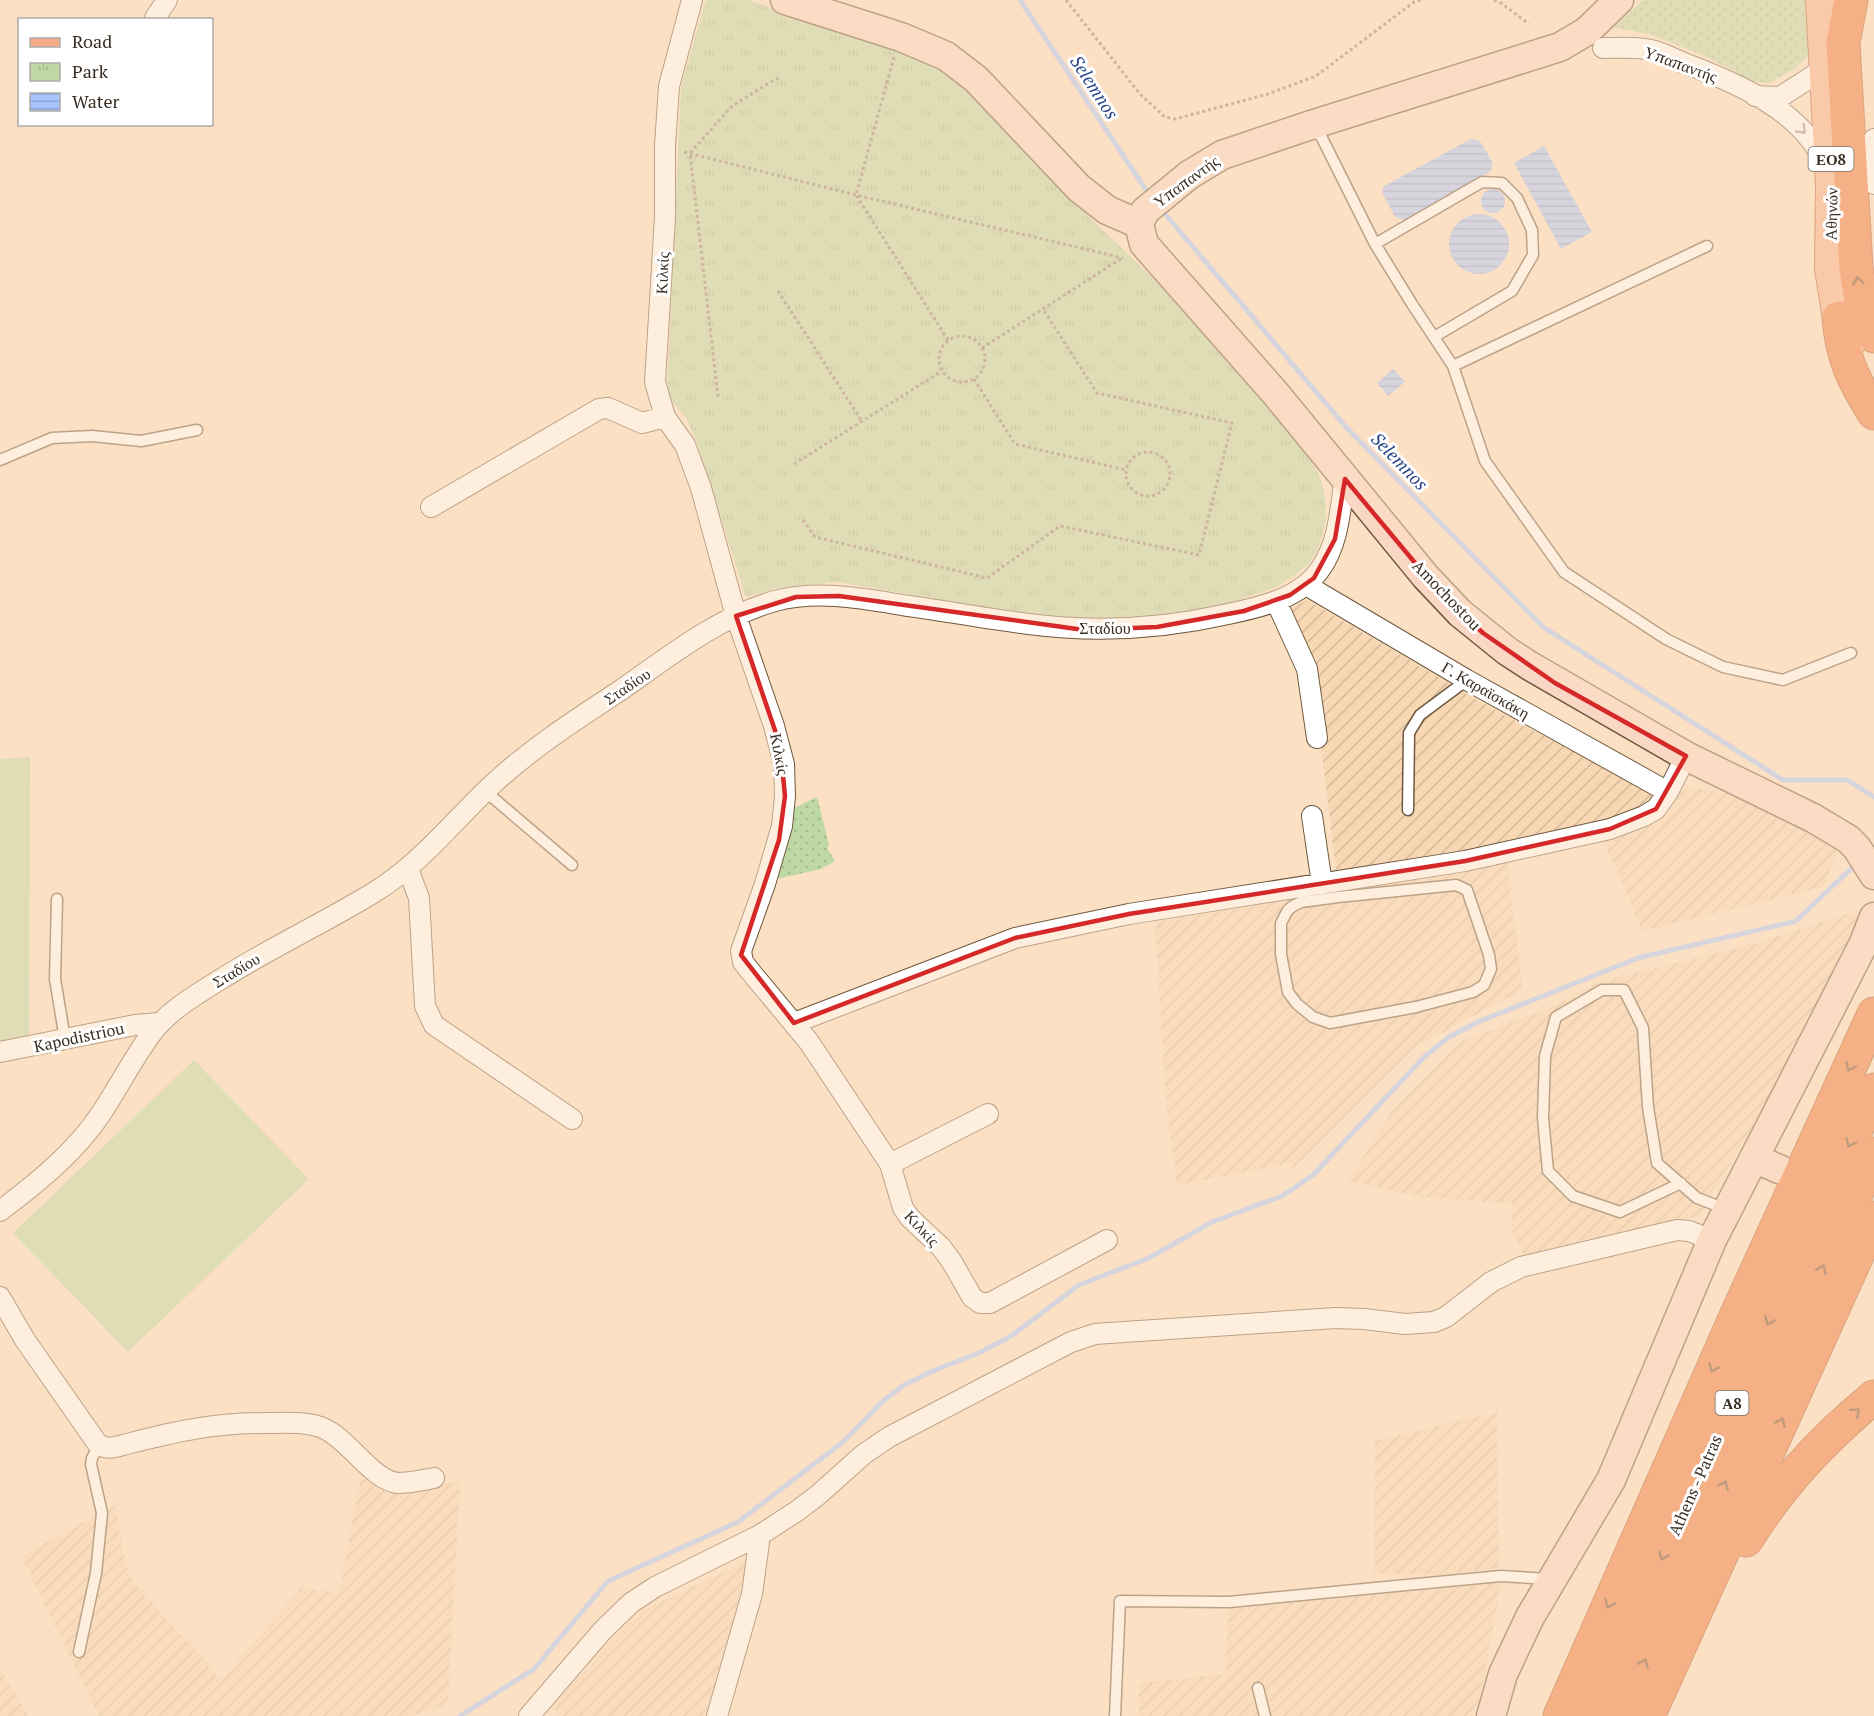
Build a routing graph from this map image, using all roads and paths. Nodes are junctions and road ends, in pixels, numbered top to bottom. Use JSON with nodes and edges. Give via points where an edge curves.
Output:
{"nodes":[{"id":1,"x":167,"y":0,"type":"edge"},
{"id":2,"x":692,"y":0,"type":"edge"},
{"id":3,"x":785,"y":0,"type":"edge"},
{"id":4,"x":1066,"y":0,"type":"edge"},
{"id":5,"x":1422,"y":0,"type":"edge"},
{"id":6,"x":1494,"y":0,"type":"edge"},
{"id":7,"x":1593,"y":0,"type":"edge"},
{"id":8,"x":1619,"y":0,"type":"edge"},
{"id":9,"x":1822,"y":0,"type":"edge"},
{"id":10,"x":1851,"y":0,"type":"edge"},
{"id":11,"x":155,"y":18,"type":"edge"},
{"id":12,"x":1528,"y":24,"type":"dead end"},
{"id":13,"x":1603,"y":48,"type":"dead end"},
{"id":14,"x":896,"y":50,"type":"dead end"},
{"id":15,"x":1513,"y":62,"type":"junction"},
{"id":16,"x":1825,"y":68,"type":"junction"},
{"id":17,"x":781,"y":76,"type":"dead end"},
{"id":18,"x":1755,"y":96,"type":"junction"},
{"id":19,"x":1311,"y":124,"type":"junction"},
{"id":20,"x":1874,"y":139,"type":"edge"},
{"id":21,"x":665,"y":146,"type":"junction"},
{"id":22,"x":690,"y":153,"type":"junction"},
{"id":23,"x":1874,"y":184,"type":"edge"},
{"id":24,"x":1832,"y":186,"type":"junction"},
{"id":25,"x":856,"y":195,"type":"junction"},
{"id":26,"x":1142,"y":218,"type":"junction"},
{"id":27,"x":1375,"y":244,"type":"junction"},
{"id":28,"x":1707,"y":246,"type":"dead end"},
{"id":29,"x":1129,"y":254,"type":"dead end"},
{"id":30,"x":1123,"y":258,"type":"junction"},
{"id":31,"x":778,"y":291,"type":"dead end"},
{"id":32,"x":1042,"y":309,"type":"junction"},
{"id":33,"x":1839,"y":318,"type":"junction"},
{"id":34,"x":1874,"y":336,"type":"edge"},
{"id":35,"x":1434,"y":337,"type":"junction"},
{"id":36,"x":948,"y":340,"type":"junction"},
{"id":37,"x":982,"y":348,"type":"junction"},
{"id":38,"x":1453,"y":366,"type":"junction"},
{"id":39,"x":942,"y":371,"type":"junction"},
{"id":40,"x":974,"y":379,"type":"junction"},
{"id":41,"x":1874,"y":384,"type":"edge"},
{"id":42,"x":718,"y":397,"type":"dead end"},
{"id":43,"x":1874,"y":413,"type":"edge"},
{"id":44,"x":664,"y":417,"type":"junction"},
{"id":45,"x":861,"y":421,"type":"junction"},
{"id":46,"x":196,"y":430,"type":"dead end"},
{"id":47,"x":0,"y":460,"type":"edge"},
{"id":48,"x":794,"y":464,"type":"dead end"},
{"id":49,"x":1126,"y":470,"type":"junction"},
{"id":50,"x":1345,"y":479,"type":"junction"},
{"id":51,"x":431,"y":507,"type":"dead end"},
{"id":52,"x":803,"y":520,"type":"dead end"},
{"id":53,"x":1306,"y":585,"type":"junction"},
{"id":54,"x":1276,"y":601,"type":"junction"},
{"id":55,"x":736,"y":616,"type":"junction"},
{"id":56,"x":1851,"y":653,"type":"dead end"},
{"id":57,"x":1467,"y":680,"type":"junction"},
{"id":58,"x":1317,"y":738,"type":"dead end"},
{"id":59,"x":1686,"y":756,"type":"junction"},
{"id":60,"x":485,"y":791,"type":"junction"},
{"id":61,"x":1668,"y":792,"type":"junction"},
{"id":62,"x":1408,"y":810,"type":"dead end"},
{"id":63,"x":1312,"y":816,"type":"dead end"},
{"id":64,"x":572,"y":865,"type":"dead end"},
{"id":65,"x":408,"y":869,"type":"junction"},
{"id":66,"x":1368,"y":875,"type":"junction"},
{"id":67,"x":1874,"y":875,"type":"edge"},
{"id":68,"x":1322,"y":884,"type":"junction"},
{"id":69,"x":1384,"y":891,"type":"junction"},
{"id":70,"x":57,"y":899,"type":"dead end"},
{"id":71,"x":1874,"y":917,"type":"edge"},
{"id":72,"x":1874,"y":1014,"type":"edge"},
{"id":73,"x":159,"y":1023,"type":"junction"},
{"id":74,"x":794,"y":1023,"type":"junction"},
{"id":75,"x":65,"y":1039,"type":"junction"},
{"id":76,"x":0,"y":1052,"type":"edge"},
{"id":77,"x":1874,"y":1090,"type":"edge"},
{"id":78,"x":988,"y":1114,"type":"dead end"},
{"id":79,"x":572,"y":1119,"type":"dead end"},
{"id":80,"x":1874,"y":1154,"type":"edge"},
{"id":81,"x":890,"y":1164,"type":"junction"},
{"id":82,"x":1681,"y":1183,"type":"junction"},
{"id":83,"x":1727,"y":1209,"type":"junction"},
{"id":84,"x":0,"y":1211,"type":"edge"},
{"id":85,"x":1874,"y":1218,"type":"edge"},
{"id":86,"x":1107,"y":1239,"type":"dead end"},
{"id":87,"x":1712,"y":1240,"type":"junction"},
{"id":88,"x":0,"y":1297,"type":"edge"},
{"id":89,"x":1874,"y":1397,"type":"edge"},
{"id":90,"x":99,"y":1445,"type":"junction"},
{"id":91,"x":434,"y":1478,"type":"dead end"},
{"id":92,"x":760,"y":1535,"type":"junction"},
{"id":93,"x":1552,"y":1579,"type":"junction"},
{"id":94,"x":79,"y":1652,"type":"dead end"},
{"id":95,"x":1670,"y":1667,"type":"junction"},
{"id":96,"x":1258,"y":1688,"type":"dead end"},
{"id":97,"x":529,"y":1716,"type":"edge"},
{"id":98,"x":717,"y":1716,"type":"edge"},
{"id":99,"x":1115,"y":1716,"type":"edge"},
{"id":100,"x":1265,"y":1716,"type":"edge"},
{"id":101,"x":1491,"y":1716,"type":"edge"},
{"id":102,"x":1560,"y":1716,"type":"edge"},
{"id":103,"x":1591,"y":1716,"type":"edge"},
{"id":104,"x":1619,"y":1716,"type":"edge"},
{"id":105,"x":1648,"y":1716,"type":"edge"}],
"edges":[{"from":1,"to":11,"type":"street"},
{"from":2,"to":21,"type":"street","name":"Κιλκίς","via":[[669,86]]},
{"from":3,"to":26,"type":"street","via":[[901,37],[946,56],[976,79],[1079,188],[1107,210]]},
{"from":4,"to":5,"type":"path","via":[[1140,94],[1165,117],[1175,119],[1268,94],[1316,75]]},
{"from":6,"to":12,"type":"path"},
{"from":7,"to":15,"type":"street","via":[[1556,34]]},
{"from":8,"to":15,"type":"street","name":"Υπαπαντής","via":[[1587,31],[1560,47]]},
{"from":9,"to":16,"type":"main road","name":"Αθηνών","number":"ΕΟ8"},
{"from":34,"to":10,"type":"highway","one_way":true,"via":[[1862,308],[1856,267],[1843,43]]},
{"from":13,"to":18,"type":"street","name":"Υπαπαντής","via":[[1647,49]]},
{"from":14,"to":25,"type":"path"},
{"from":15,"to":19,"type":"street","name":"Υπαπαντής"},
{"from":16,"to":18,"type":"street","via":[[1780,97]]},
{"from":16,"to":24,"type":"main road","name":"Αθηνών","number":"ΕΟ8"},
{"from":17,"to":22,"type":"path","via":[[732,106]]},
{"from":18,"to":24,"type":"street","name":"Υπαπαντής","one_way":true,"via":[[1790,118],[1810,139],[1826,166]]},
{"from":19,"to":26,"type":"street","name":"Υπαπαντής","via":[[1222,155],[1189,175]]},
{"from":19,"to":27,"type":"lane","via":[[1322,138]]},
{"from":20,"to":23,"type":"street","via":[[1869,151]]},
{"from":21,"to":22,"type":"path"},
{"from":21,"to":44,"type":"street","name":"Κιλκίς","via":[[665,217],[655,382]]},
{"from":22,"to":25,"type":"path"},
{"from":22,"to":42,"type":"path"},
{"from":24,"to":33,"type":"main road","name":"Αθηνών","number":"ΕΟ8","via":[[1831,269]]},
{"from":25,"to":30,"type":"path"},
{"from":25,"to":36,"type":"path"},
{"from":26,"to":50,"type":"street","name":"Amochostou","via":[[1144,244]]},
{"from":27,"to":35,"type":"lane"},
{"from":27,"to":35,"type":"lane","via":[[1482,182],[1502,183],[1517,198],[1532,230],[1533,255],[1512,291]]},
{"from":28,"to":38,"type":"lane"},
{"from":29,"to":30,"type":"path"},
{"from":30,"to":32,"type":"path"},
{"from":31,"to":45,"type":"path"},
{"from":32,"to":37,"type":"path"},
{"from":32,"to":52,"type":"path","via":[[1097,393],[1232,423],[1199,555],[1060,526],[987,578],[815,537]]},
{"from":33,"to":41,"type":"main road","name":"Αθηνών","number":"ΕΟ8"},
{"from":33,"to":43,"type":"highway","via":[[1848,366]]},
{"from":35,"to":38,"type":"lane"},
{"from":36,"to":37,"type":"path","via":[[966,336]]},
{"from":36,"to":39,"type":"path","via":[[939,354]]},
{"from":37,"to":40,"type":"path","via":[[985,363]]},
{"from":38,"to":56,"type":"lane","via":[[1485,461],[1564,572],[1666,639],[1723,667],[1783,680]]},
{"from":39,"to":40,"type":"path","via":[[957,381]]},
{"from":39,"to":45,"type":"path"},
{"from":40,"to":49,"type":"path","via":[[1015,444]]},
{"from":44,"to":51,"type":"street","via":[[642,423],[608,408],[599,409]]},
{"from":44,"to":55,"type":"street","name":"Κιλκίς","via":[[685,445],[701,488]]},
{"from":45,"to":48,"type":"path"},
{"from":46,"to":47,"type":"lane","via":[[141,441],[92,436],[52,438]]},
{"from":49,"to":49,"type":"path","via":[[1127,484],[1143,496],[1156,495],[1170,480],[1169,465],[1153,452],[1138,454]]},
{"from":50,"to":53,"type":"street","name":"Σταδίου","via":[[1331,549],[1321,569]]},
{"from":50,"to":59,"type":"street","name":"Amochostou","via":[[1441,594],[1484,633],[1555,682]]},
{"from":53,"to":54,"type":"street","name":"Σταδίου"},
{"from":53,"to":57,"type":"street","name":"Γ. Καραϊσκάκη"},
{"from":54,"to":55,"type":"street","name":"Σταδίου","via":[[1202,620],[1112,630],[1028,624],[839,596],[796,597]]},
{"from":54,"to":58,"type":"street","via":[[1307,669]]},
{"from":55,"to":60,"type":"street","name":"Σταδίου","via":[[555,733]]},
{"from":55,"to":74,"type":"street","name":"Κιλκίς","via":[[780,745],[785,786],[779,840],[741,955]]},
{"from":57,"to":61,"type":"street","name":"Γ. Καραϊσκάκη"},
{"from":57,"to":62,"type":"lane","via":[[1420,715],[1409,733]]},
{"from":59,"to":61,"type":"street"},
{"from":59,"to":67,"type":"street","name":"Amochostou","via":[[1796,808],[1840,834],[1857,848]]},
{"from":60,"to":64,"type":"lane"},
{"from":60,"to":65,"type":"street","name":"Σταδίου"},
{"from":61,"to":66,"type":"street","via":[[1651,813],[1610,829],[1466,861]]},
{"from":63,"to":68,"type":"street"},
{"from":65,"to":73,"type":"street","name":"Σταδίου","via":[[352,906],[249,961]]},
{"from":65,"to":79,"type":"street","via":[[419,898],[425,1006],[431,1021]]},
{"from":66,"to":68,"type":"street"},
{"from":66,"to":69,"type":"lane"},
{"from":68,"to":74,"type":"street","via":[[1130,914],[1015,938]]},
{"from":69,"to":69,"type":"lane","via":[[1456,885],[1467,890],[1489,955],[1491,969],[1484,985],[1473,993],[1416,1007],[1330,1023],[1313,1017],[1288,992],[1281,954],[1281,923],[1288,910],[1301,902]]},
{"from":70,"to":75,"type":"lane","via":[[55,979]]},
{"from":71,"to":83,"type":"street","via":[[1767,1164]]},
{"from":72,"to":102,"type":"highway","one_way":true},
{"from":73,"to":75,"type":"street","name":"Kapodistriou"},
{"from":73,"to":84,"type":"street","name":"Σταδίου","via":[[88,1132]]},
{"from":74,"to":81,"type":"street","name":"Κιλκίς"},
{"from":75,"to":76,"type":"street","name":"Kapodistriou"},
{"from":77,"to":103,"type":"highway","name":"Athens - Patras","number":"Α8","one_way":true},
{"from":78,"to":81,"type":"street"},
{"from":104,"to":80,"type":"highway","name":"Athens - Patras","number":"Α8","one_way":true},
{"from":81,"to":86,"type":"street","name":"Κιλκίς","via":[[903,1208],[941,1247],[980,1304],[990,1303]]},
{"from":82,"to":82,"type":"lane","via":[[1657,1163],[1648,1107],[1643,1028],[1624,990],[1602,990],[1556,1017],[1545,1056],[1543,1118],[1548,1171],[1574,1196],[1620,1212]]},
{"from":82,"to":83,"type":"lane","via":[[1697,1198]]},
{"from":83,"to":87,"type":"street"},
{"from":95,"to":85,"type":"highway","one_way":true},
{"from":87,"to":92,"type":"street","via":[[1677,1230],[1521,1267],[1491,1282],[1446,1317],[1426,1323],[1336,1318],[1084,1337],[1054,1349],[889,1437],[856,1460],[809,1503]]},
{"from":87,"to":93,"type":"street","via":[[1611,1480]]},
{"from":88,"to":90,"type":"street","via":[[25,1340]]},
{"from":95,"to":89,"type":"highway","one_way":true,"via":[[1767,1508],[1828,1436]]},
{"from":90,"to":91,"type":"street","via":[[115,1448],[212,1425],[307,1424],[337,1436],[390,1481]]},
{"from":90,"to":94,"type":"lane","via":[[91,1464],[102,1512],[96,1573]]},
{"from":92,"to":97,"type":"street","via":[[631,1603]]},
{"from":92,"to":98,"type":"street","via":[[752,1594]]},
{"from":93,"to":99,"type":"lane","via":[[1501,1576],[1229,1602],[1120,1601]]},
{"from":93,"to":101,"type":"street","via":[[1503,1674]]},
{"from":95,"to":105,"type":"highway"},
{"from":96,"to":100,"type":"lane"}]}
